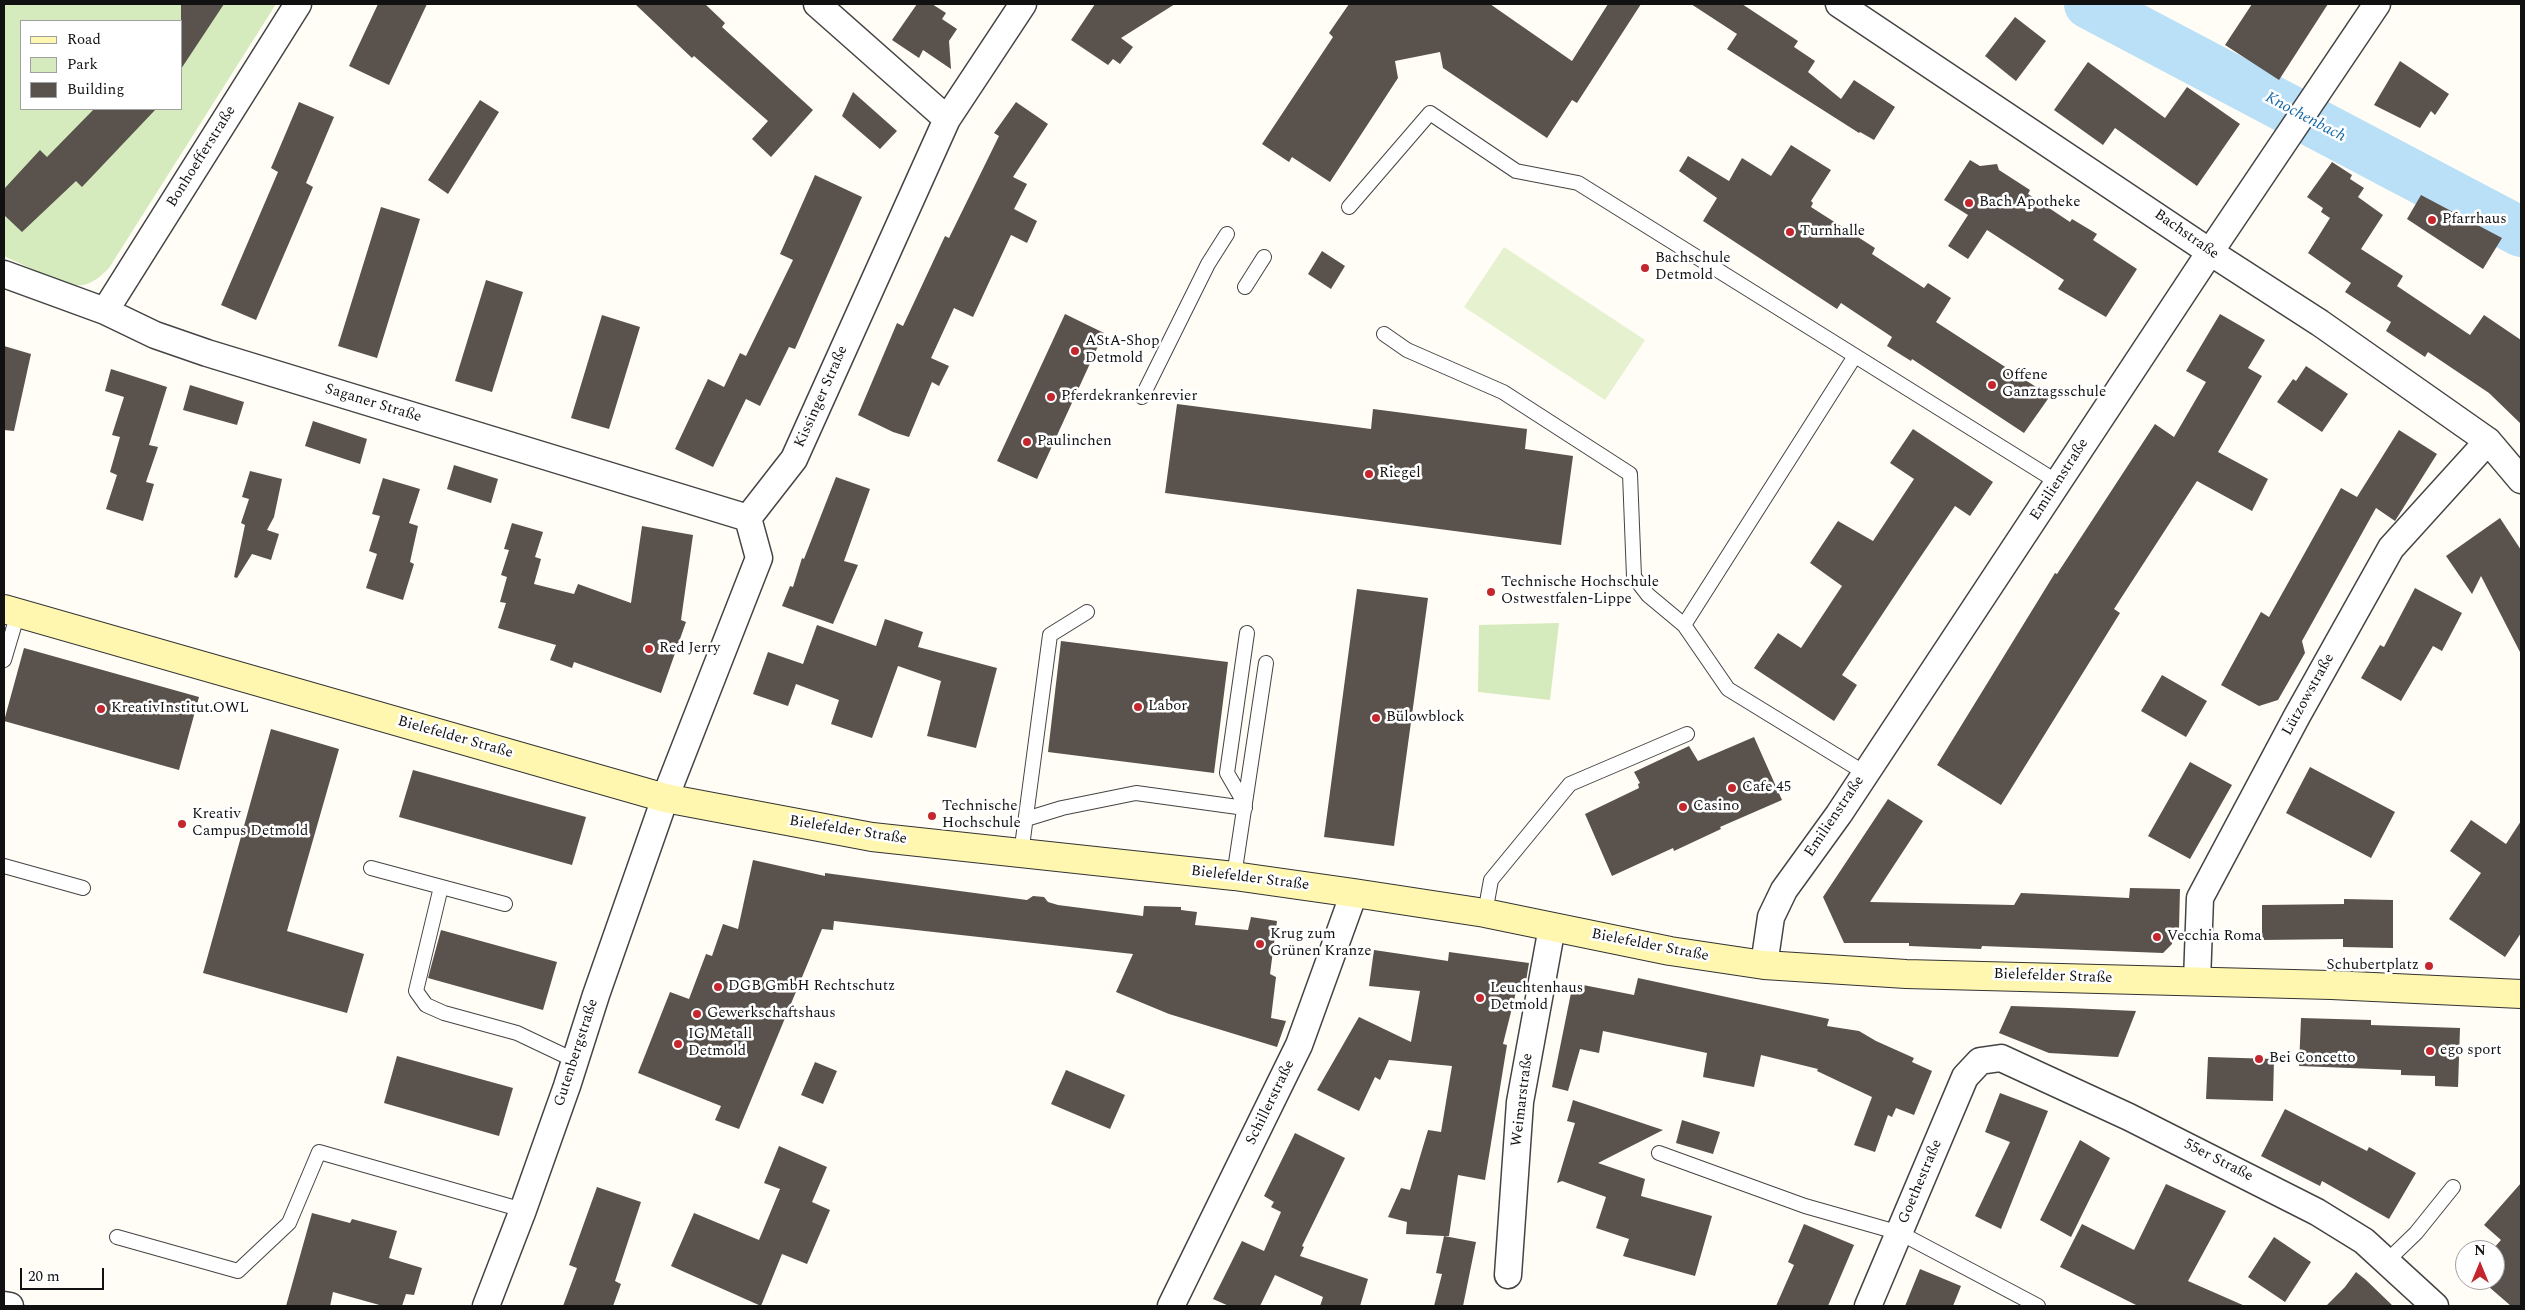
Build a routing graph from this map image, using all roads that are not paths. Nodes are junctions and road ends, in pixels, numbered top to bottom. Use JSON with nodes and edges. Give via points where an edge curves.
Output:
{"nodes":[{"id":1,"x":298,"y":4,"type":"edge"},
{"id":2,"x":817,"y":4,"type":"edge"},
{"id":3,"x":1023,"y":4,"type":"edge"},
{"id":4,"x":1839,"y":4,"type":"edge"},
{"id":5,"x":2378,"y":4,"type":"edge"},
{"id":6,"x":947,"y":119,"type":"junction"},
{"id":7,"x":1350,"y":207,"type":"dead end"},
{"id":8,"x":1227,"y":234,"type":"dead end"},
{"id":9,"x":2210,"y":252,"type":"junction"},
{"id":10,"x":1264,"y":258,"type":"dead end"},
{"id":11,"x":4,"y":274,"type":"edge"},
{"id":12,"x":1245,"y":287,"type":"dead end"},
{"id":13,"x":106,"y":311,"type":"junction"},
{"id":14,"x":1384,"y":334,"type":"dead end"},
{"id":15,"x":1855,"y":356,"type":"junction"},
{"id":16,"x":1142,"y":397,"type":"dead end"},
{"id":17,"x":2488,"y":441,"type":"junction"},
{"id":18,"x":2521,"y":480,"type":"edge"},
{"id":19,"x":2059,"y":483,"type":"junction"},
{"id":20,"x":748,"y":518,"type":"junction"},
{"id":21,"x":11,"y":611,"type":"edge"},
{"id":22,"x":1087,"y":612,"type":"dead end"},
{"id":23,"x":1684,"y":625,"type":"junction"},
{"id":24,"x":1247,"y":633,"type":"dead end"},
{"id":25,"x":4,"y":660,"type":"edge"},
{"id":26,"x":1266,"y":663,"type":"dead end"},
{"id":27,"x":1687,"y":734,"type":"dead end"},
{"id":28,"x":1865,"y":773,"type":"junction"},
{"id":29,"x":665,"y":798,"type":"junction"},
{"id":30,"x":1245,"y":806,"type":"junction"},
{"id":31,"x":1026,"y":819,"type":"junction"},
{"id":32,"x":1021,"y":854,"type":"junction"},
{"id":33,"x":4,"y":866,"type":"edge"},
{"id":34,"x":371,"y":868,"type":"dead end"},
{"id":35,"x":1234,"y":876,"type":"junction"},
{"id":36,"x":441,"y":887,"type":"junction"},
{"id":37,"x":83,"y":888,"type":"dead end"},
{"id":38,"x":1354,"y":893,"type":"junction"},
{"id":39,"x":505,"y":904,"type":"dead end"},
{"id":40,"x":1485,"y":913,"type":"junction"},
{"id":41,"x":1552,"y":927,"type":"junction"},
{"id":42,"x":1764,"y":965,"type":"junction"},
{"id":43,"x":2197,"y":981,"type":"junction"},
{"id":44,"x":2521,"y":994,"type":"edge"},
{"id":45,"x":1980,"y":1060,"type":"joint"},
{"id":46,"x":576,"y":1062,"type":"junction"},
{"id":47,"x":1659,"y":1153,"type":"dead end"},
{"id":48,"x":2453,"y":1186,"type":"dead end"},
{"id":49,"x":523,"y":1210,"type":"junction"},
{"id":50,"x":1900,"y":1233,"type":"junction"},
{"id":51,"x":117,"y":1237,"type":"dead end"},
{"id":52,"x":2387,"y":1261,"type":"junction"},
{"id":53,"x":1508,"y":1275,"type":"dead end"},
{"id":54,"x":4,"y":1305,"type":"edge"},
{"id":55,"x":10,"y":1306,"type":"edge"},
{"id":56,"x":486,"y":1306,"type":"edge"},
{"id":57,"x":1171,"y":1306,"type":"edge"},
{"id":58,"x":1868,"y":1306,"type":"edge"},
{"id":59,"x":2038,"y":1306,"type":"edge"},
{"id":60,"x":2435,"y":1306,"type":"edge"}],
"edges":[{"from":1,"to":13,"type":"street","name":"Bonhoefferstraße"},
{"from":2,"to":6,"type":"street"},
{"from":3,"to":6,"type":"street","name":"Kissinger Straße"},
{"from":4,"to":9,"type":"street","name":"Bachstraße"},
{"from":5,"to":9,"type":"street","name":"Emilienstraße"},
{"from":6,"to":20,"type":"street","name":"Kissinger Straße","via":[[794,459]]},
{"from":7,"to":15,"type":"lane","via":[[1430,113],[1516,171],[1578,183]]},
{"from":8,"to":16,"type":"lane","via":[[1208,264]]},
{"from":9,"to":17,"type":"street","name":"Bachstraße","via":[[2309,316]]},
{"from":9,"to":19,"type":"street","name":"Emilienstraße"},
{"from":10,"to":12,"type":"lane"},
{"from":11,"to":13,"type":"street","name":"Saganer Straße"},
{"from":13,"to":20,"type":"street","name":"Saganer Straße","via":[[155,335],[207,353]]},
{"from":14,"to":23,"type":"lane","via":[[1408,350],[1503,392],[1630,474],[1634,577],[1648,595]]},
{"from":15,"to":19,"type":"lane"},
{"from":15,"to":23,"type":"lane"},
{"from":17,"to":18,"type":"street","name":"Bachstraße"},
{"from":17,"to":43,"type":"street","name":"Lützowstraße","via":[[2391,548],[2297,716],[2200,898]]},
{"from":19,"to":28,"type":"street","name":"Emilienstraße"},
{"from":20,"to":29,"type":"street","via":[[759,558]]},
{"from":21,"to":25,"type":"lane"},
{"from":21,"to":29,"type":"main road","name":"Bielefelder Straße"},
{"from":22,"to":31,"type":"lane","via":[[1050,635]]},
{"from":23,"to":28,"type":"lane","via":[[1728,689]]},
{"from":24,"to":30,"type":"lane","via":[[1227,773]]},
{"from":26,"to":30,"type":"lane"},
{"from":27,"to":40,"type":"lane","via":[[1570,784],[1491,880]]},
{"from":28,"to":42,"type":"street","name":"Emilienstraße","via":[[1784,890],[1772,917]]},
{"from":29,"to":32,"type":"main road","name":"Bielefelder Straße","via":[[872,836]]},
{"from":29,"to":46,"type":"street","name":"Gutenbergstraße"},
{"from":30,"to":31,"type":"lane","via":[[1136,793]]},
{"from":30,"to":35,"type":"lane"},
{"from":31,"to":32,"type":"lane"},
{"from":32,"to":35,"type":"main road","name":"Bielefelder Straße"},
{"from":33,"to":37,"type":"lane"},
{"from":34,"to":36,"type":"lane"},
{"from":35,"to":38,"type":"main road","name":"Bielefelder Straße"},
{"from":36,"to":39,"type":"lane"},
{"from":36,"to":46,"type":"lane","via":[[416,992],[426,1004],[444,1013],[534,1040]]},
{"from":38,"to":40,"type":"main road","name":"Bielefelder Straße"},
{"from":38,"to":57,"type":"street","name":"Schillerstraße","via":[[1299,1045]]},
{"from":40,"to":41,"type":"main road","name":"Bielefelder Straße"},
{"from":41,"to":42,"type":"main road","name":"Bielefelder Straße","via":[[1670,951]]},
{"from":41,"to":53,"type":"street","name":"Weimarstraße","via":[[1520,1102]]},
{"from":42,"to":43,"type":"main road","name":"Bielefelder Straße","via":[[1906,974]]},
{"from":43,"to":44,"type":"main road","name":"Bielefelder Straße"},
{"from":45,"to":50,"type":"street","name":"Goethestraße","via":[[1965,1077]]},
{"from":45,"to":52,"type":"street","name":"55er Straße","via":[[2001,1058],[2129,1116],[2318,1212],[2364,1241]]},
{"from":46,"to":49,"type":"street","name":"Gutenbergstraße"},
{"from":47,"to":50,"type":"lane","via":[[1805,1206]]},
{"from":48,"to":52,"type":"lane","via":[[2416,1233]]},
{"from":49,"to":51,"type":"lane","via":[[319,1152],[290,1223],[238,1270]]},
{"from":49,"to":56,"type":"street","name":"Gutenbergstraße"},
{"from":50,"to":58,"type":"street","name":"Goethestraße"},
{"from":50,"to":59,"type":"lane"},
{"from":52,"to":60,"type":"street","name":"55er Straße"},
{"from":54,"to":55,"type":"street"}]}
